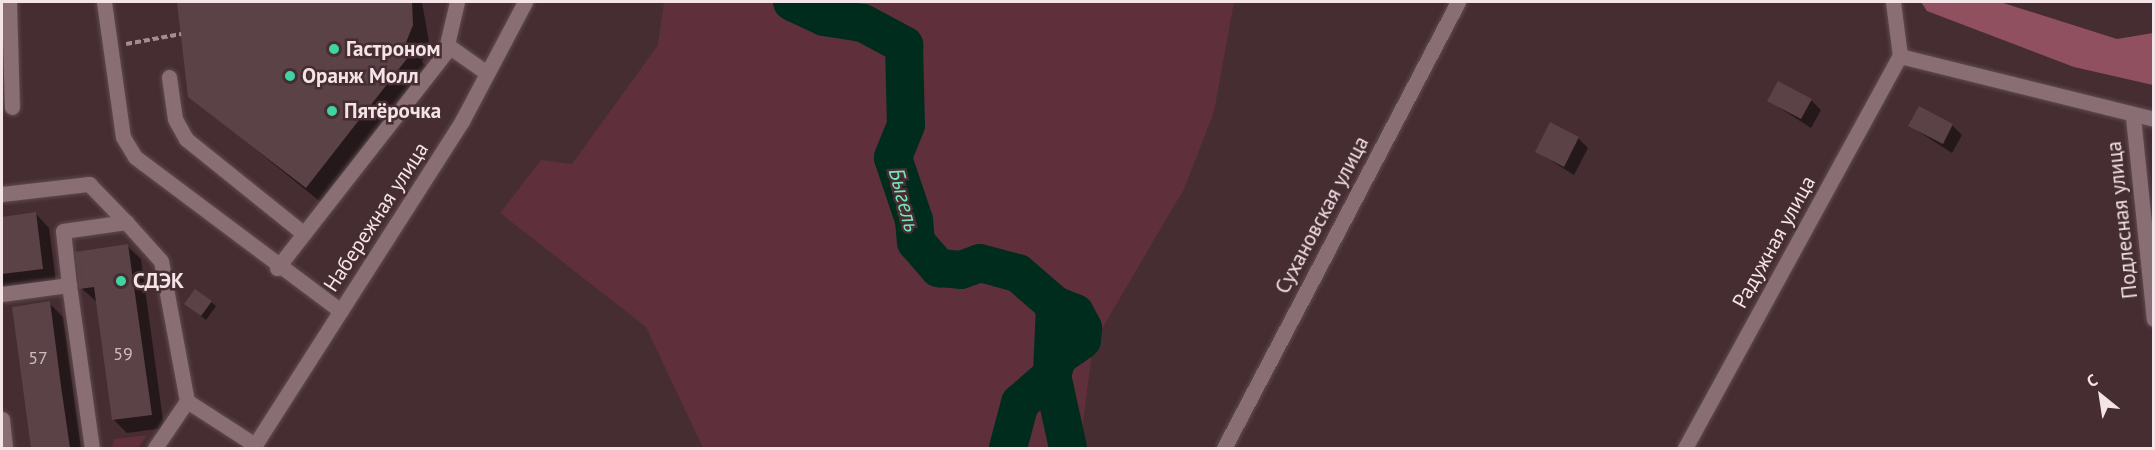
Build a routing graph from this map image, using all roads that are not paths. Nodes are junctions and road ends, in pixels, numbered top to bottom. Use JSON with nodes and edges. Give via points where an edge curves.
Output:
{"nodes":[{"id":1,"x":9,"y":2,"type":"edge"},
{"id":2,"x":104,"y":2,"type":"edge"},
{"id":3,"x":457,"y":2,"type":"edge"},
{"id":4,"x":525,"y":2,"type":"edge"},
{"id":5,"x":1458,"y":2,"type":"edge"},
{"id":6,"x":1893,"y":2,"type":"edge"},
{"id":7,"x":447,"y":45,"type":"junction"},
{"id":8,"x":1900,"y":56,"type":"junction"},
{"id":9,"x":488,"y":73,"type":"junction"},
{"id":10,"x":170,"y":78,"type":"dead end"},
{"id":11,"x":12,"y":107,"type":"dead end"},
{"id":12,"x":2133,"y":117,"type":"junction"},
{"id":13,"x":2154,"y":119,"type":"edge"},
{"id":14,"x":2,"y":194,"type":"edge"},
{"id":15,"x":126,"y":222,"type":"junction"},
{"id":16,"x":304,"y":234,"type":"junction"},
{"id":17,"x":277,"y":268,"type":"junction"},
{"id":18,"x":69,"y":285,"type":"junction"},
{"id":19,"x":2,"y":294,"type":"edge"},
{"id":20,"x":341,"y":311,"type":"junction"},
{"id":21,"x":2154,"y":319,"type":"edge"},
{"id":22,"x":187,"y":401,"type":"junction"},
{"id":23,"x":2,"y":419,"type":"edge"},
{"id":24,"x":254,"y":447,"type":"edge"},
{"id":25,"x":5,"y":448,"type":"edge"},
{"id":26,"x":92,"y":448,"type":"edge"},
{"id":27,"x":155,"y":448,"type":"edge"},
{"id":28,"x":1224,"y":448,"type":"edge"},
{"id":29,"x":1685,"y":448,"type":"edge"}],
"edges":[{"from":1,"to":11,"type":"street"},
{"from":2,"to":17,"type":"street","via":[[123,137],[135,157]]},
{"from":3,"to":7,"type":"street"},
{"from":4,"to":9,"type":"street","name":"Набережная улица"},
{"from":5,"to":28,"type":"street","name":"Сухановская улица"},
{"from":6,"to":8,"type":"street"},
{"from":7,"to":9,"type":"street"},
{"from":7,"to":16,"type":"street"},
{"from":8,"to":12,"type":"street"},
{"from":8,"to":29,"type":"street","name":"Радужная улица"},
{"from":9,"to":20,"type":"street","name":"Набережная улица"},
{"from":10,"to":16,"type":"street","via":[[175,118],[186,139]]},
{"from":12,"to":13,"type":"street"},
{"from":12,"to":21,"type":"street","name":"Подлесная улица"},
{"from":14,"to":15,"type":"street","via":[[89,184]]},
{"from":15,"to":18,"type":"street","via":[[63,231]]},
{"from":15,"to":22,"type":"street","via":[[161,261]]},
{"from":16,"to":17,"type":"street"},
{"from":17,"to":20,"type":"street"},
{"from":18,"to":19,"type":"street"},
{"from":18,"to":26,"type":"street"},
{"from":20,"to":24,"type":"street","name":"Набережная улица"},
{"from":22,"to":24,"type":"street"},
{"from":22,"to":27,"type":"street"},
{"from":23,"to":25,"type":"street"}]}
